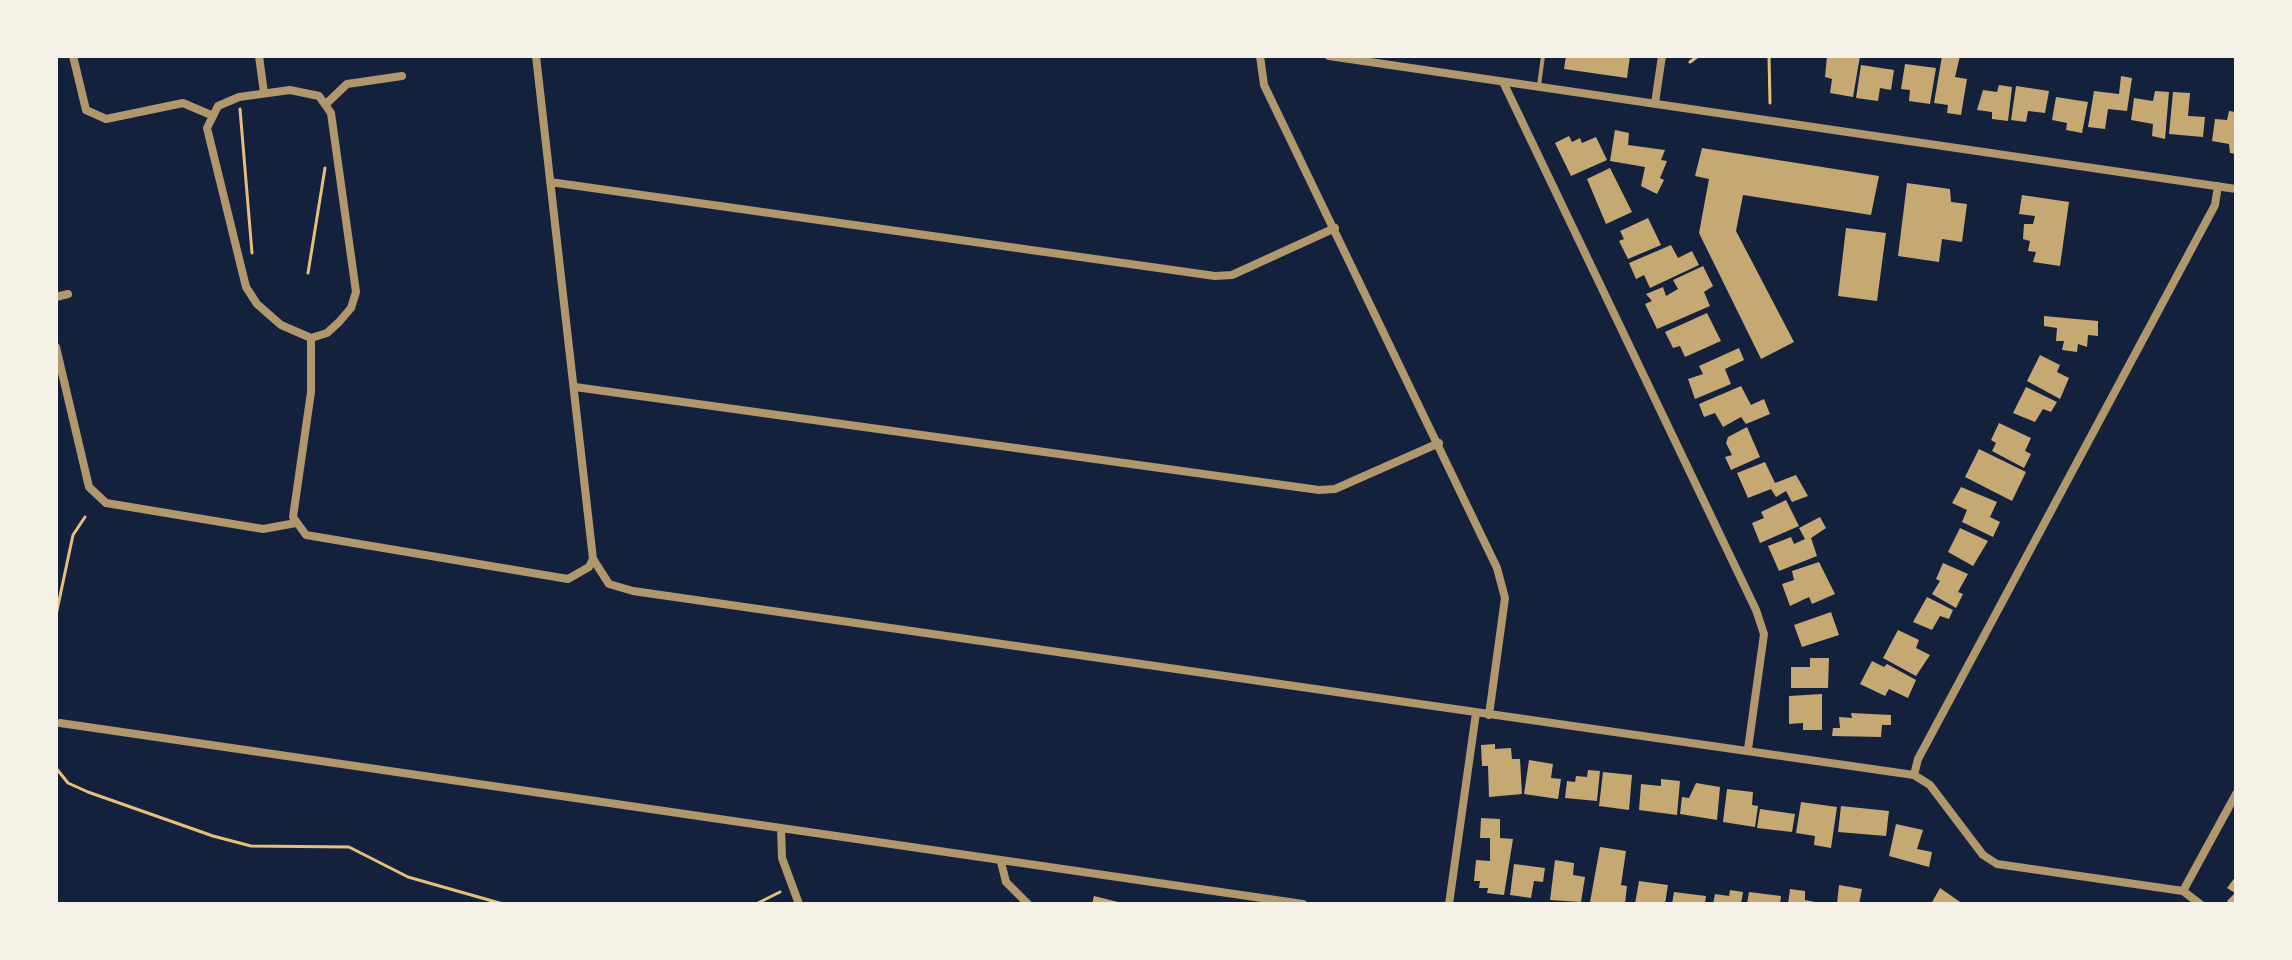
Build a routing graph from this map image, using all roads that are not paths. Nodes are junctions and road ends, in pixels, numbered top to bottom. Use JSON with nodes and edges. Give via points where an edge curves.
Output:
{"nodes":[{"id":1,"x":73,"y":56,"type":"edge"},
{"id":2,"x":259,"y":56,"type":"edge"},
{"id":3,"x":536,"y":56,"type":"edge"},
{"id":4,"x":1260,"y":56,"type":"edge"},
{"id":5,"x":1329,"y":56,"type":"edge"},
{"id":6,"x":1543,"y":56,"type":"edge"},
{"id":7,"x":1662,"y":56,"type":"edge"},
{"id":8,"x":402,"y":76,"type":"dead end"},
{"id":9,"x":1504,"y":84,"type":"junction"},
{"id":10,"x":1538,"y":88,"type":"junction"},
{"id":11,"x":264,"y":93,"type":"junction"},
{"id":12,"x":327,"y":103,"type":"junction"},
{"id":13,"x":1655,"y":103,"type":"junction"},
{"id":14,"x":211,"y":115,"type":"junction"},
{"id":15,"x":550,"y":182,"type":"junction"},
{"id":16,"x":2218,"y":186,"type":"junction"},
{"id":17,"x":2236,"y":189,"type":"edge"},
{"id":18,"x":1335,"y":228,"type":"junction"},
{"id":19,"x":68,"y":294,"type":"dead end"},
{"id":20,"x":56,"y":297,"type":"edge"},
{"id":21,"x":311,"y":338,"type":"junction"},
{"id":22,"x":56,"y":347,"type":"edge"},
{"id":23,"x":575,"y":387,"type":"junction"},
{"id":24,"x":1439,"y":443,"type":"junction"},
{"id":25,"x":296,"y":523,"type":"junction"},
{"id":26,"x":593,"y":559,"type":"junction"},
{"id":27,"x":1476,"y":713,"type":"junction"},
{"id":28,"x":1489,"y":715,"type":"junction"},
{"id":29,"x":60,"y":723,"type":"dead end"},
{"id":30,"x":1748,"y":749,"type":"junction"},
{"id":31,"x":1914,"y":775,"type":"junction"},
{"id":32,"x":2236,"y":794,"type":"edge"},
{"id":33,"x":781,"y":828,"type":"junction"},
{"id":34,"x":1001,"y":862,"type":"junction"},
{"id":35,"x":2183,"y":891,"type":"junction"},
{"id":36,"x":799,"y":904,"type":"edge"},
{"id":37,"x":1028,"y":904,"type":"edge"},
{"id":38,"x":1303,"y":904,"type":"edge"},
{"id":39,"x":1449,"y":904,"type":"edge"},
{"id":40,"x":2200,"y":904,"type":"edge"}],
"edges":[{"from":1,"to":14,"type":"street","via":[[86,110],[106,119],[183,103]]},
{"from":2,"to":11,"type":"street"},
{"from":3,"to":15,"type":"street"},
{"from":4,"to":18,"type":"street","via":[[1264,85]]},
{"from":5,"to":9,"type":"street"},
{"from":6,"to":10,"type":"lane"},
{"from":7,"to":13,"type":"street"},
{"from":8,"to":12,"type":"street","via":[[347,84]]},
{"from":9,"to":10,"type":"street"},
{"from":9,"to":30,"type":"street","via":[[1756,610],[1764,634]]},
{"from":10,"to":13,"type":"street"},
{"from":11,"to":12,"type":"street","via":[[305,92]]},
{"from":11,"to":14,"type":"street","via":[[239,97]]},
{"from":12,"to":21,"type":"street","via":[[356,292],[339,322]]},
{"from":13,"to":16,"type":"street"},
{"from":14,"to":21,"type":"street","via":[[207,128],[246,287],[281,325]]},
{"from":15,"to":18,"type":"street","via":[[1215,276],[1232,275]]},
{"from":15,"to":23,"type":"street"},
{"from":16,"to":17,"type":"street"},
{"from":16,"to":31,"type":"street","via":[[2215,205]]},
{"from":18,"to":24,"type":"street"},
{"from":19,"to":20,"type":"street"},
{"from":21,"to":25,"type":"street","via":[[311,392],[294,502]]},
{"from":22,"to":25,"type":"street","via":[[89,487],[106,503],[263,529]]},
{"from":23,"to":24,"type":"street","via":[[1319,490],[1335,489]]},
{"from":23,"to":26,"type":"street"},
{"from":24,"to":28,"type":"street","via":[[1497,568],[1505,598]]},
{"from":25,"to":26,"type":"street","via":[[306,535],[568,579]]},
{"from":26,"to":27,"type":"street","via":[[609,584],[633,591]]},
{"from":27,"to":28,"type":"street"},
{"from":27,"to":39,"type":"street"},
{"from":28,"to":30,"type":"street"},
{"from":29,"to":33,"type":"street"},
{"from":30,"to":31,"type":"street"},
{"from":31,"to":35,"type":"street","via":[[1930,785],[1983,855],[1997,864]]},
{"from":32,"to":35,"type":"street"},
{"from":33,"to":34,"type":"street"},
{"from":33,"to":36,"type":"street","via":[[782,858]]},
{"from":34,"to":37,"type":"street","via":[[1006,882]]},
{"from":34,"to":38,"type":"street"},
{"from":35,"to":40,"type":"street"}]}
